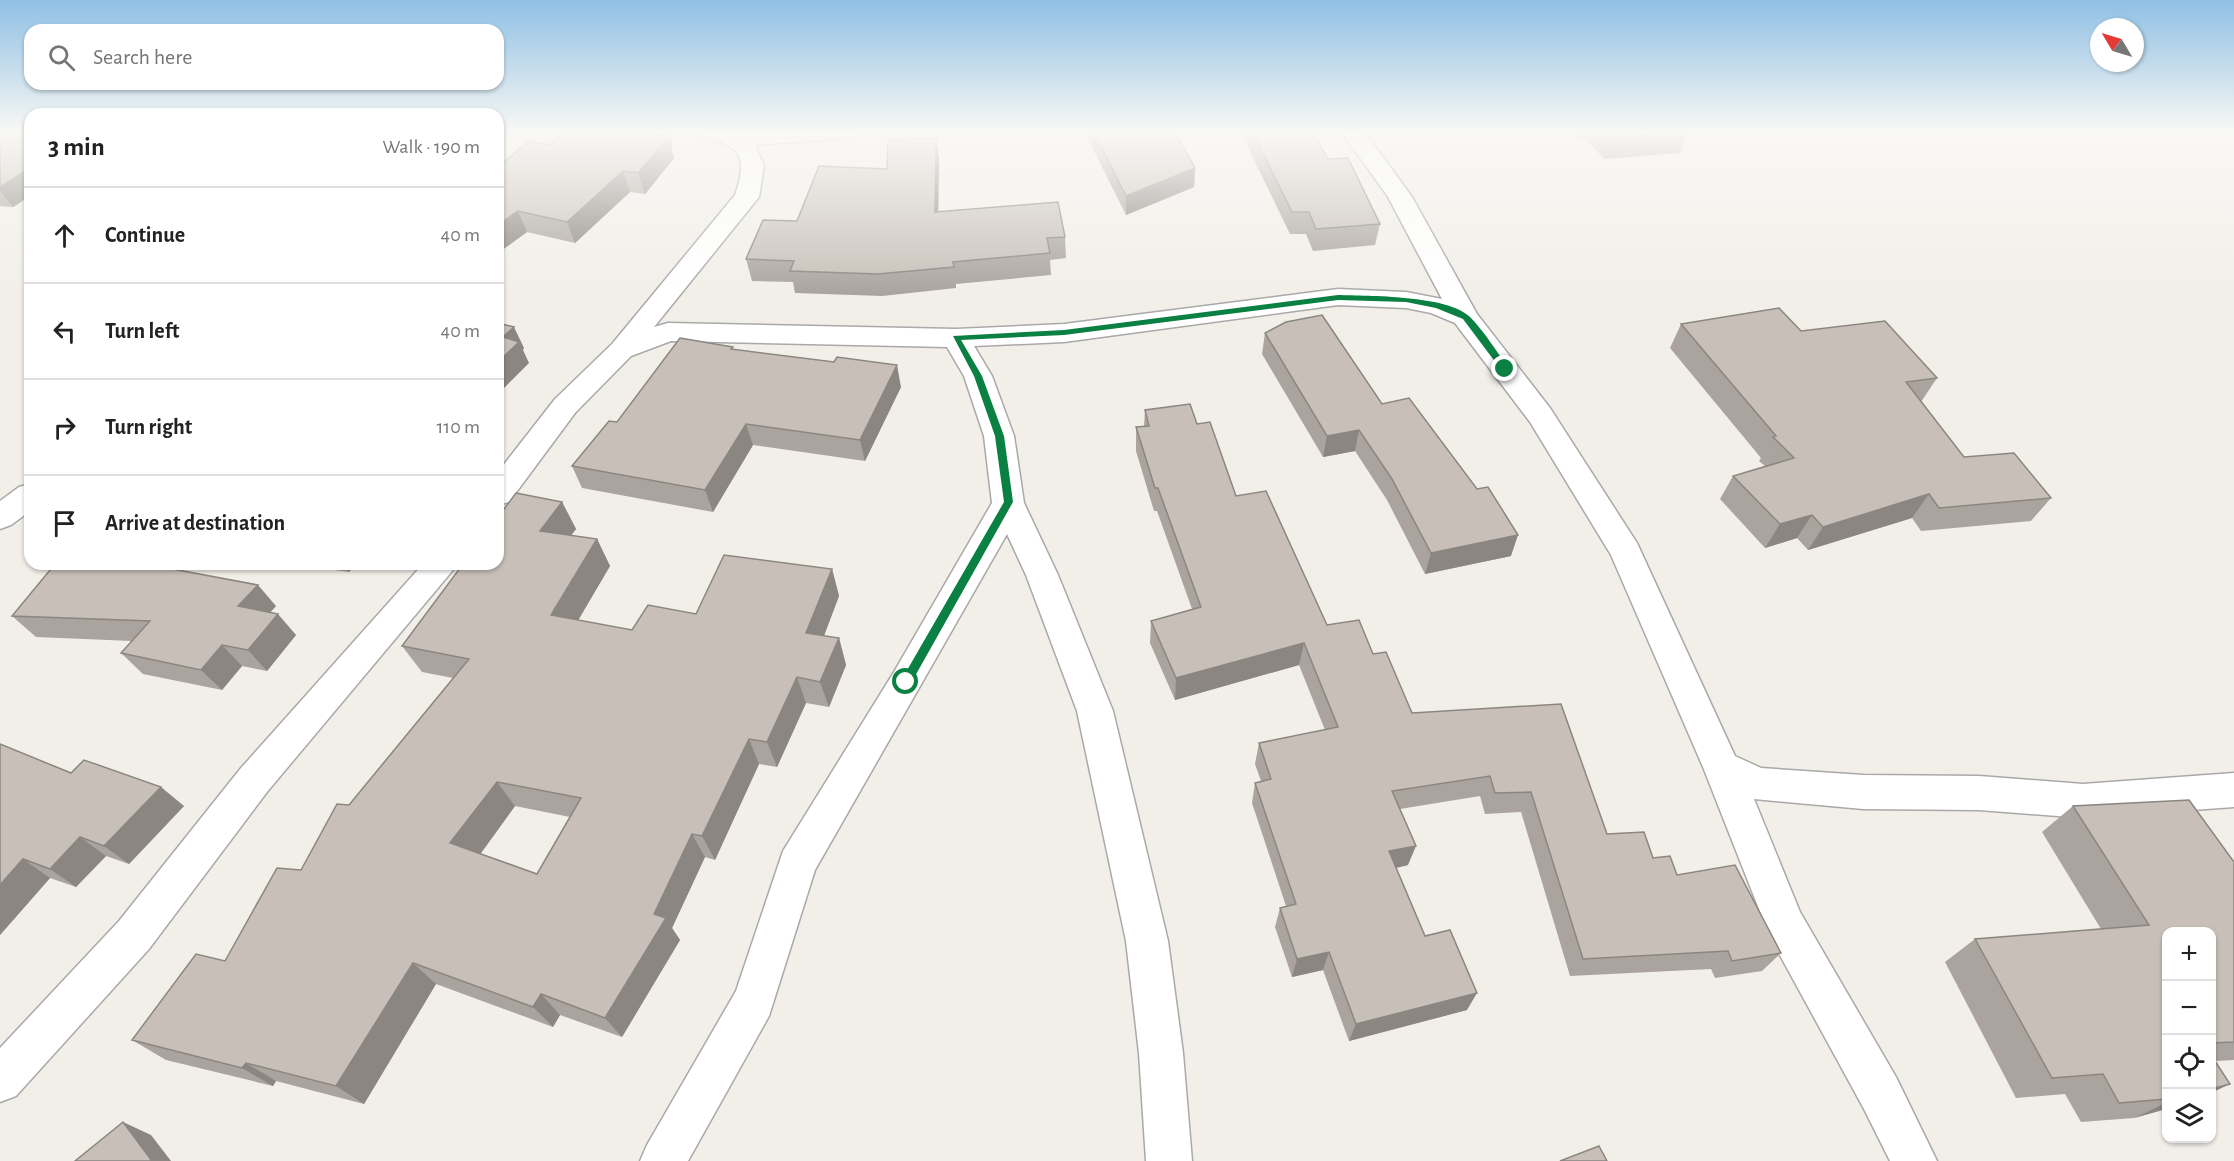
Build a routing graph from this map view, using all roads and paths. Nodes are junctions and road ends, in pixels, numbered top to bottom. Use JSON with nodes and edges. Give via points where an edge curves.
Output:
{"nodes":[{"id":1,"x":752,"y":185,"type":"edge"},
{"id":2,"x":1390,"y":185,"type":"edge"},
{"id":3,"x":1466,"y":317,"type":"junction"},
{"id":4,"x":956,"y":338,"type":"junction"},
{"id":5,"x":621,"y":350,"type":"junction"},
{"id":6,"x":504,"y":486,"type":"edge"},
{"id":7,"x":24,"y":499,"type":"edge"},
{"id":8,"x":1008,"y":502,"type":"junction"},
{"id":9,"x":0,"y":517,"type":"edge"},
{"id":10,"x":437,"y":570,"type":"edge"},
{"id":11,"x":1722,"y":767,"type":"junction"},
{"id":12,"x":2234,"y":790,"type":"edge"},
{"id":13,"x":0,"y":1080,"type":"edge"},
{"id":14,"x":663,"y":1161,"type":"edge"},
{"id":15,"x":1168,"y":1161,"type":"edge"},
{"id":16,"x":1914,"y":1161,"type":"edge"}],
"edges":[{"from":1,"to":5,"type":"street","via":[[747,197]]},
{"from":2,"to":3,"type":"street"},
{"from":3,"to":4,"type":"street","via":[[1406,300],[1338,297],[1064,333]]},
{"from":3,"to":11,"type":"street","via":[[1540,415],[1626,552]]},
{"from":4,"to":5,"type":"street","via":[[668,332]]},
{"from":4,"to":8,"type":"street","via":[[978,376],[999,436]]},
{"from":5,"to":6,"type":"street","via":[[565,406]]},
{"from":7,"to":9,"type":"street"},
{"from":8,"to":14,"type":"street","via":[[797,864],[753,1001]]},
{"from":8,"to":15,"type":"street","via":[[1042,575],[1095,711],[1148,941]]},
{"from":10,"to":13,"type":"street","via":[[254,780],[134,935]]},
{"from":11,"to":12,"type":"street","via":[[1757,784],[1863,792],[1979,793],[2083,801]]},
{"from":11,"to":16,"type":"street","via":[[1784,923]]}]}
